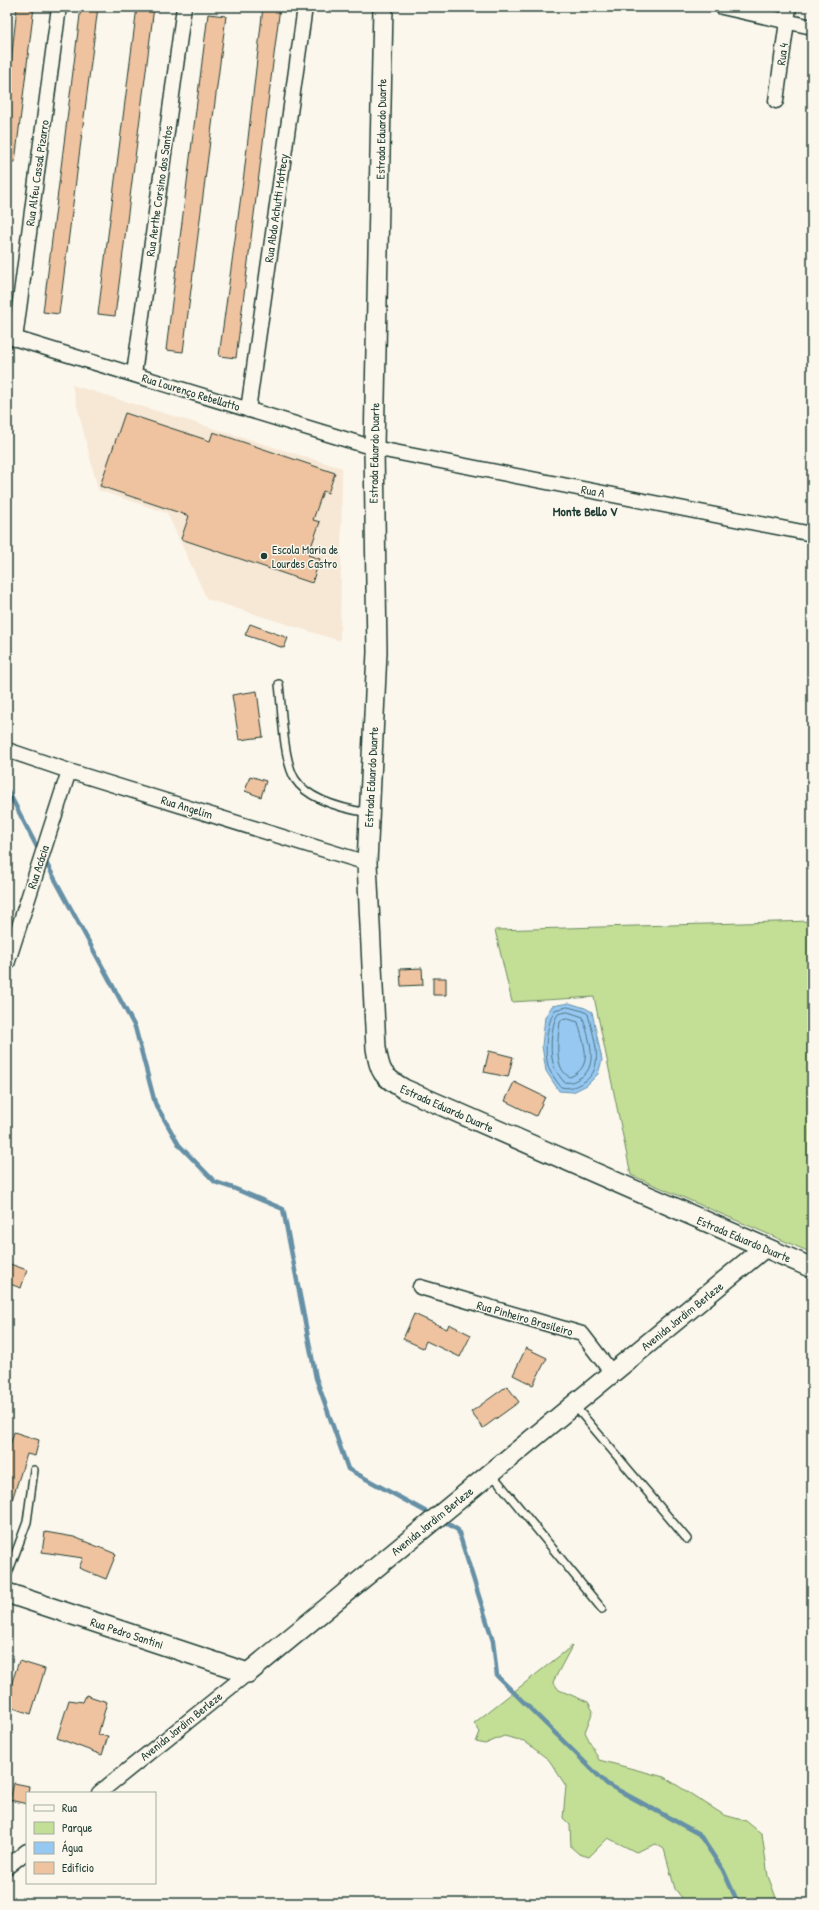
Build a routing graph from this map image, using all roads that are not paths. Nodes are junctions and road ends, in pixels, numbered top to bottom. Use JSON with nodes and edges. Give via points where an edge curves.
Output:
{"nodes":[{"id":1,"x":60,"y":7,"type":"edge"},
{"id":2,"x":184,"y":7,"type":"edge"},
{"id":3,"x":305,"y":7,"type":"edge"},
{"id":4,"x":383,"y":7,"type":"edge"},
{"id":5,"x":722,"y":7,"type":"edge"},
{"id":6,"x":788,"y":14,"type":"edge"},
{"id":7,"x":812,"y":27,"type":"edge"},
{"id":8,"x":776,"y":101,"type":"dead end"},
{"id":9,"x":11,"y":338,"type":"edge"},
{"id":10,"x":134,"y":374,"type":"junction"},
{"id":11,"x":248,"y":410,"type":"junction"},
{"id":12,"x":374,"y":448,"type":"junction"},
{"id":13,"x":812,"y":534,"type":"edge"},
{"id":14,"x":279,"y":684,"type":"dead end"},
{"id":15,"x":7,"y":750,"type":"edge"},
{"id":16,"x":69,"y":771,"type":"junction"},
{"id":17,"x":369,"y":813,"type":"junction"},
{"id":18,"x":367,"y":863,"type":"junction"},
{"id":19,"x":7,"y":964,"type":"edge"},
{"id":20,"x":764,"y":1248,"type":"junction"},
{"id":21,"x":812,"y":1268,"type":"edge"},
{"id":22,"x":420,"y":1287,"type":"dead end"},
{"id":23,"x":612,"y":1373,"type":"junction"},
{"id":24,"x":574,"y":1405,"type":"junction"},
{"id":25,"x":34,"y":1470,"type":"dead end"},
{"id":26,"x":491,"y":1473,"type":"junction"},
{"id":27,"x":687,"y":1539,"type":"dead end"},
{"id":28,"x":7,"y":1576,"type":"edge"},
{"id":29,"x":7,"y":1593,"type":"edge"},
{"id":30,"x":602,"y":1609,"type":"dead end"},
{"id":31,"x":248,"y":1673,"type":"junction"},
{"id":32,"x":99,"y":1792,"type":"edge"},
{"id":33,"x":26,"y":1852,"type":"edge"},
{"id":34,"x":7,"y":1867,"type":"edge"}],
"edges":[{"from":1,"to":9,"type":"street","name":"Rua Alfeu Cassal Pizarro"},
{"from":2,"to":10,"type":"street","name":"Rua Aerthe Corsino dos Santos"},
{"from":3,"to":11,"type":"street","name":"Rua Abdo Achutti Mottecy"},
{"from":4,"to":12,"type":"street","name":"Estrada Eduardo Duarte"},
{"from":5,"to":6,"type":"street"},
{"from":6,"to":7,"type":"street"},
{"from":6,"to":8,"type":"street","name":"Rua 4"},
{"from":9,"to":10,"type":"street","name":"Rua Lourenço Rebellatto"},
{"from":10,"to":11,"type":"street","name":"Rua Lourenço Rebellatto"},
{"from":11,"to":12,"type":"street","name":"Rua Lourenço Rebellatto"},
{"from":12,"to":13,"type":"street","name":"Rua A"},
{"from":12,"to":17,"type":"street","name":"Estrada Eduardo Duarte","via":[[377,652]]},
{"from":14,"to":17,"type":"lane","via":[[289,766],[295,779],[317,798]]},
{"from":15,"to":16,"type":"street","name":"Rua Angelim"},
{"from":16,"to":18,"type":"street","name":"Rua Angelim"},
{"from":16,"to":19,"type":"street","name":"Rua Acácia"},
{"from":17,"to":18,"type":"street","name":"Estrada Eduardo Duarte"},
{"from":18,"to":20,"type":"street","name":"Estrada Eduardo Duarte","via":[[376,1048],[379,1068],[388,1080]]},
{"from":20,"to":21,"type":"street","name":"Estrada Eduardo Duarte"},
{"from":20,"to":23,"type":"street","name":"Avenida Jardim Berleze"},
{"from":22,"to":23,"type":"street","name":"Rua Pinheiro Brasileiro","via":[[582,1334]]},
{"from":23,"to":24,"type":"street","name":"Avenida Jardim Berleze"},
{"from":24,"to":26,"type":"street","name":"Avenida Jardim Berleze"},
{"from":24,"to":27,"type":"lane"},
{"from":25,"to":28,"type":"lane","via":[[27,1522]]},
{"from":26,"to":30,"type":"lane"},
{"from":26,"to":31,"type":"street","name":"Avenida Jardim Berleze"},
{"from":29,"to":31,"type":"street","name":"Rua Pedro Santini"},
{"from":31,"to":32,"type":"street","name":"Avenida Jardim Berleze"},
{"from":33,"to":34,"type":"street"}]}
